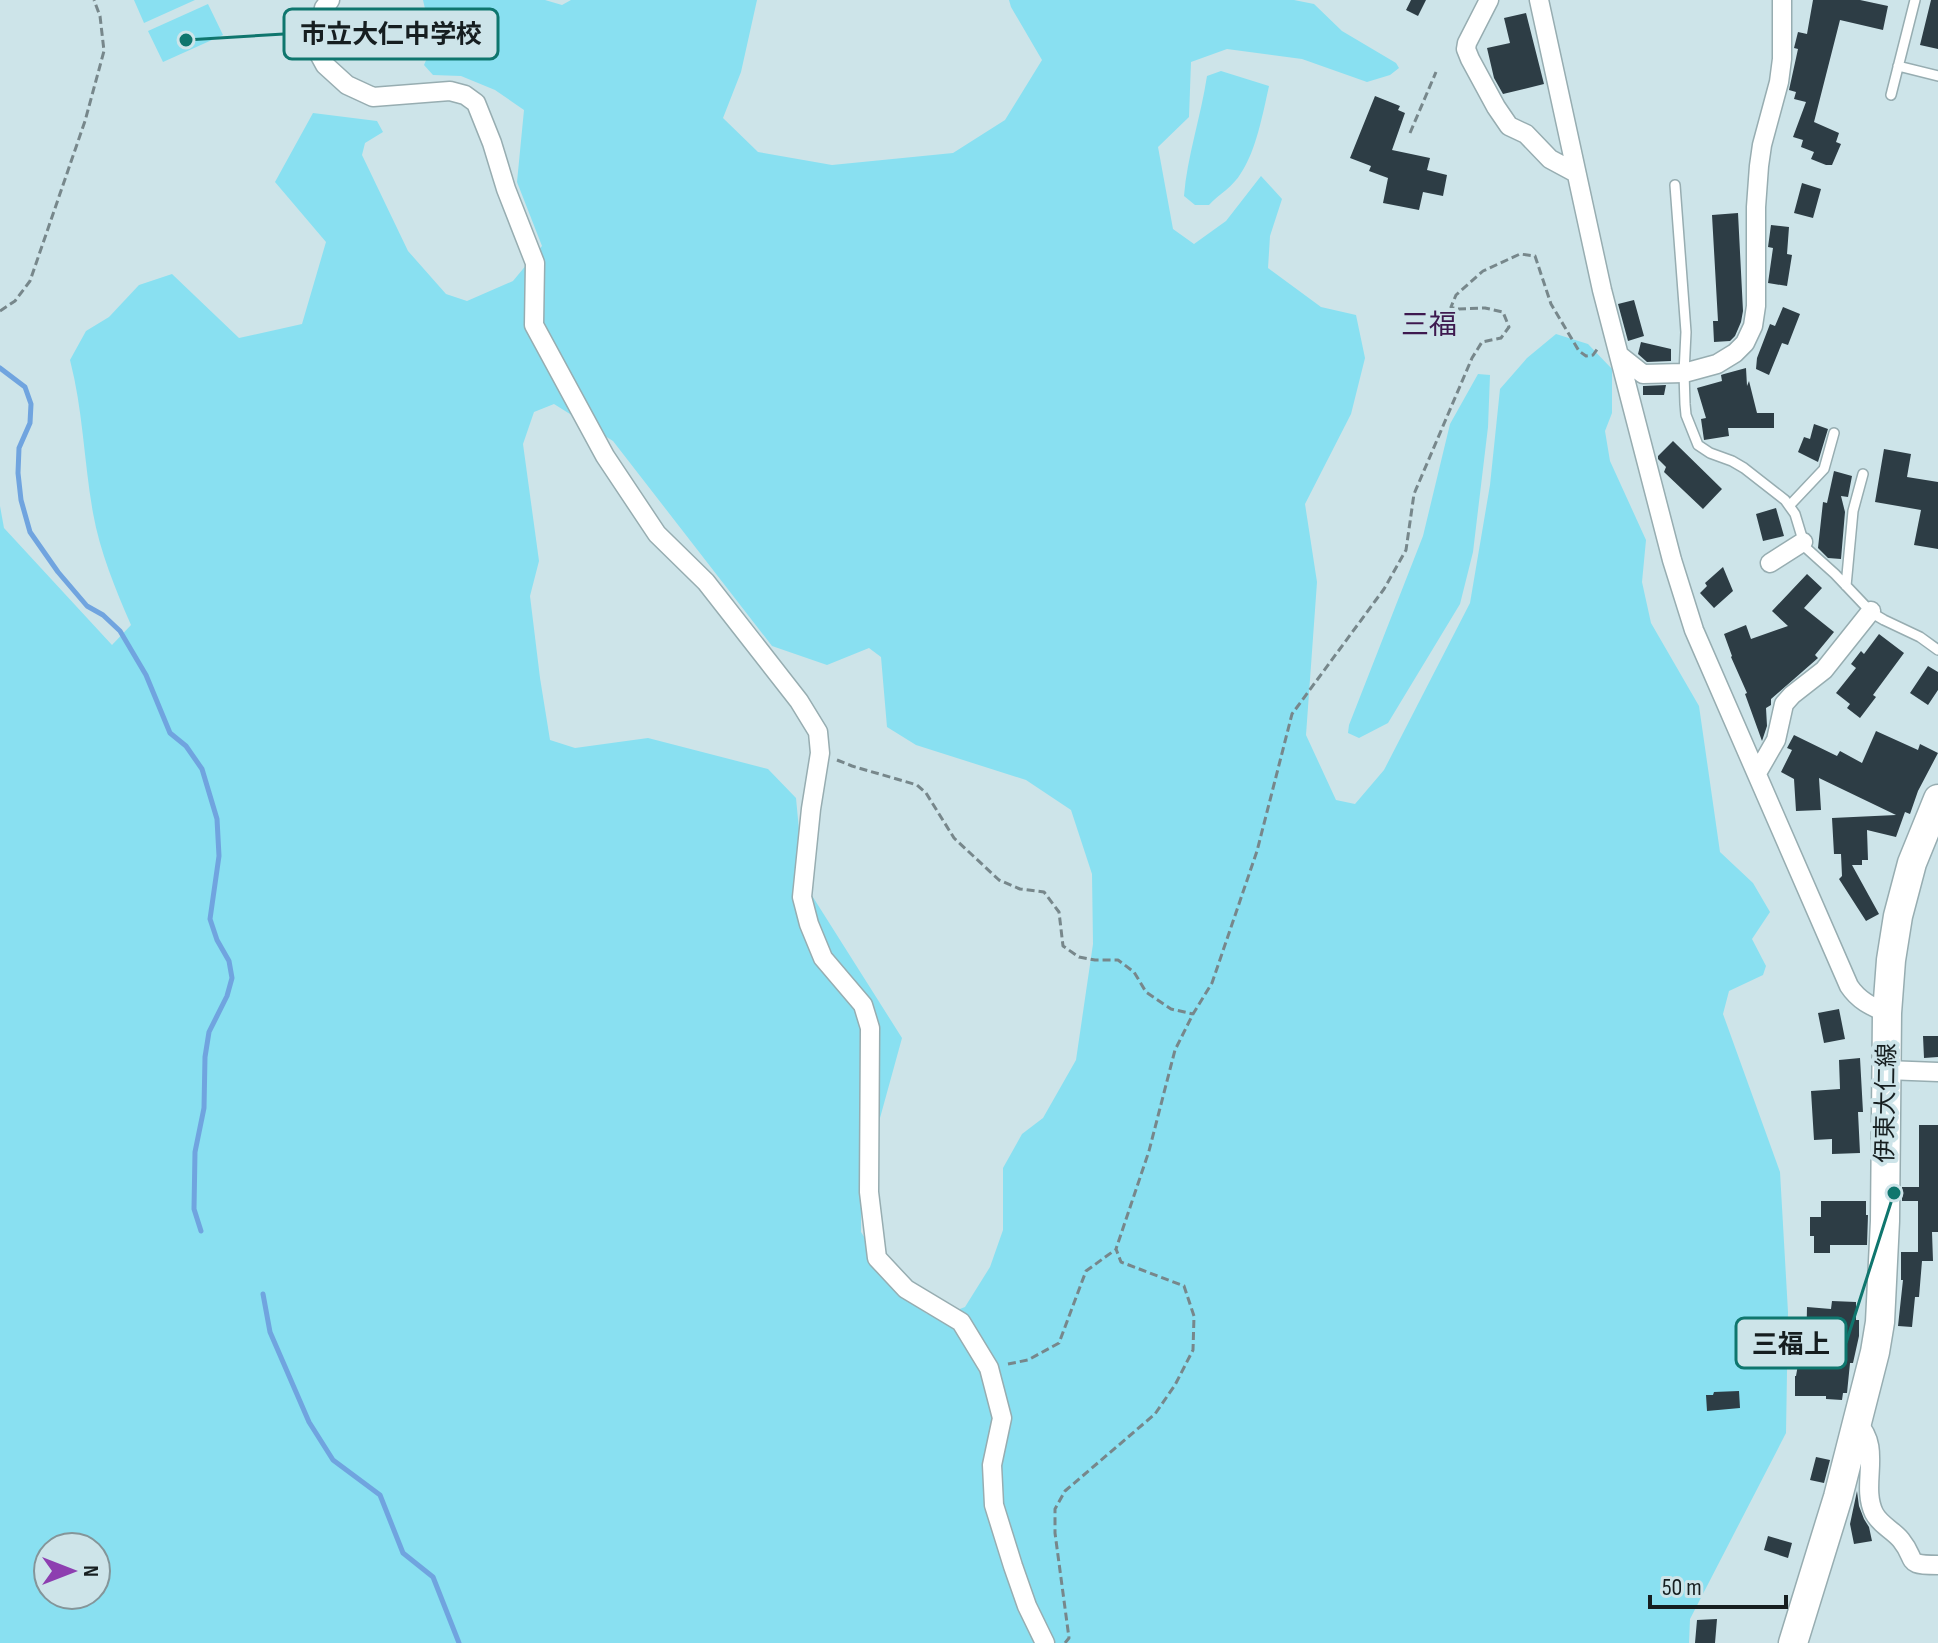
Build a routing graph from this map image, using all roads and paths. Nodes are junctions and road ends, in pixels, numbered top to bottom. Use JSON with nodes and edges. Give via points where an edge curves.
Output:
{"nodes":[{"id":1,"x":94,"y":0,"type":"edge"},
{"id":2,"x":330,"y":0,"type":"edge"},
{"id":3,"x":1489,"y":0,"type":"edge"},
{"id":4,"x":1539,"y":0,"type":"edge"},
{"id":5,"x":1782,"y":0,"type":"edge"},
{"id":6,"x":1915,"y":0,"type":"edge"},
{"id":7,"x":1898,"y":66,"type":"junction"},
{"id":8,"x":1436,"y":72,"type":"dead end"},
{"id":9,"x":1938,"y":76,"type":"edge"},
{"id":10,"x":1891,"y":95,"type":"dead end"},
{"id":11,"x":1410,"y":133,"type":"dead end"},
{"id":12,"x":1576,"y":173,"type":"junction"},
{"id":13,"x":1675,"y":185,"type":"dead end"},
{"id":14,"x":0,"y":311,"type":"edge"},
{"id":15,"x":1598,"y":348,"type":"dead end"},
{"id":16,"x":1618,"y":355,"type":"junction"},
{"id":17,"x":1684,"y":373,"type":"junction"},
{"id":18,"x":1834,"y":433,"type":"dead end"},
{"id":19,"x":1863,"y":474,"type":"dead end"},
{"id":20,"x":1790,"y":505,"type":"junction"},
{"id":21,"x":1803,"y":542,"type":"junction"},
{"id":22,"x":1770,"y":563,"type":"dead end"},
{"id":23,"x":1846,"y":586,"type":"junction"},
{"id":24,"x":1871,"y":611,"type":"junction"},
{"id":25,"x":1938,"y":650,"type":"edge"},
{"id":26,"x":820,"y":753,"type":"junction"},
{"id":27,"x":1757,"y":773,"type":"junction"},
{"id":28,"x":1938,"y":799,"type":"edge"},
{"id":29,"x":1887,"y":1013,"type":"junction"},
{"id":30,"x":1193,"y":1014,"type":"junction"},
{"id":31,"x":1886,"y":1070,"type":"junction"},
{"id":32,"x":1938,"y":1072,"type":"edge"},
{"id":33,"x":1116,"y":1249,"type":"junction"},
{"id":34,"x":989,"y":1368,"type":"junction"},
{"id":35,"x":1857,"y":1423,"type":"junction"},
{"id":36,"x":1938,"y":1565,"type":"edge"},
{"id":37,"x":1045,"y":1643,"type":"edge"},
{"id":38,"x":1065,"y":1643,"type":"edge"},
{"id":39,"x":1793,"y":1643,"type":"edge"}],
"edges":[{"from":1,"to":14,"type":"path","via":[[104,51],[85,121],[30,281]]},
{"from":2,"to":26,"type":"street","via":[[319,29],[319,54],[347,85],[373,97],[450,91],[476,103],[535,263],[534,325],[605,456],[657,534],[706,582],[799,701],[818,732]]},
{"from":3,"to":12,"type":"street","via":[[1467,43],[1470,59],[1509,126]]},
{"from":4,"to":12,"type":"street"},
{"from":5,"to":17,"type":"street","via":[[1779,82],[1758,180],[1755,317],[1735,353]]},
{"from":6,"to":7,"type":"lane"},
{"from":7,"to":9,"type":"lane"},
{"from":7,"to":10,"type":"lane"},
{"from":8,"to":11,"type":"path"},
{"from":12,"to":16,"type":"street"},
{"from":13,"to":17,"type":"lane"},
{"from":15,"to":30,"type":"path","via":[[1593,355],[1579,351],[1551,304],[1535,256],[1520,254],[1483,271],[1456,295],[1451,307],[1503,312],[1509,327],[1501,338],[1482,342],[1472,358],[1414,494],[1406,550],[1384,589],[1292,714],[1257,851],[1212,983]]},
{"from":16,"to":17,"type":"street","via":[[1643,374]]},
{"from":16,"to":27,"type":"street","via":[[1694,630]]},
{"from":17,"to":20,"type":"lane","via":[[1686,415],[1698,445],[1744,468]]},
{"from":18,"to":20,"type":"lane","via":[[1824,469]]},
{"from":19,"to":23,"type":"lane","via":[[1853,511]]},
{"from":20,"to":21,"type":"lane"},
{"from":21,"to":22,"type":"street"},
{"from":21,"to":23,"type":"lane"},
{"from":23,"to":24,"type":"lane"},
{"from":24,"to":25,"type":"lane"},
{"from":24,"to":27,"type":"street","via":[[1824,670],[1784,704],[1776,740]]},
{"from":26,"to":30,"type":"path","via":[[917,785],[954,838],[999,880],[1044,892],[1059,912],[1063,946],[1079,957],[1118,960],[1134,972],[1146,992],[1171,1009]]},
{"from":26,"to":34,"type":"street","via":[[802,897],[823,958],[863,1005],[870,1028],[869,1192],[877,1258],[906,1289],[961,1322]]},
{"from":27,"to":29,"type":"street","via":[[1849,986],[1857,997]]},
{"from":28,"to":29,"type":"main road","name":"伊東大仁線","via":[[1898,916]]},
{"from":29,"to":31,"type":"main road","name":"伊東大仁線"},
{"from":30,"to":33,"type":"path","via":[[1175,1050]]},
{"from":31,"to":32,"type":"street"},
{"from":31,"to":35,"type":"main road","name":"伊東大仁線","via":[[1881,1311]]},
{"from":33,"to":34,"type":"path","via":[[1086,1271],[1059,1343],[1028,1360]]},
{"from":33,"to":38,"type":"path","via":[[1121,1262],[1184,1286],[1194,1316],[1193,1350],[1155,1414],[1065,1491],[1055,1509],[1069,1638]]},
{"from":34,"to":37,"type":"street","via":[[1002,1418],[992,1465],[994,1505],[1022,1593]]},
{"from":35,"to":36,"type":"street","via":[[1870,1442],[1869,1499],[1875,1515],[1899,1538],[1913,1562]]},
{"from":35,"to":39,"type":"main road","name":"伊東大仁線"}]}
